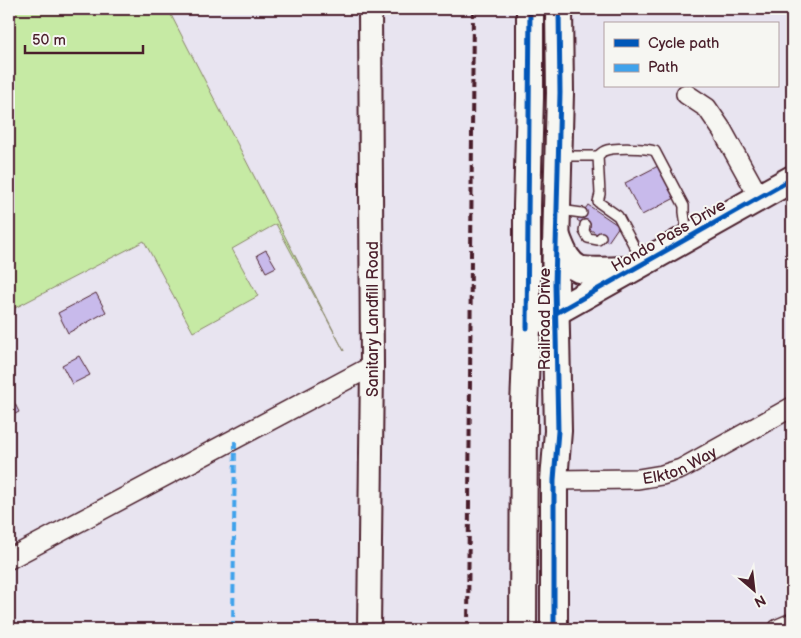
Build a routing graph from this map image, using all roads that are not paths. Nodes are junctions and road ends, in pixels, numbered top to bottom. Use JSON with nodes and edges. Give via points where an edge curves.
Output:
{"nodes":[{"id":1,"x":370,"y":9,"type":"edge"},
{"id":2,"x":530,"y":9,"type":"edge"},
{"id":3,"x":559,"y":9,"type":"edge"},
{"id":4,"x":686,"y":94,"type":"dead end"},
{"id":5,"x":559,"y":156,"type":"junction"},
{"id":6,"x":598,"y":156,"type":"junction"},
{"id":7,"x":792,"y":179,"type":"edge"},
{"id":8,"x":759,"y":198,"type":"junction"},
{"id":9,"x":588,"y":231,"type":"dead end"},
{"id":10,"x":557,"y":237,"type":"junction"},
{"id":11,"x":601,"y":237,"type":"dead end"},
{"id":12,"x":688,"y":238,"type":"junction"},
{"id":13,"x":637,"y":267,"type":"junction"},
{"id":14,"x":556,"y":313,"type":"junction"},
{"id":15,"x":526,"y":328,"type":"junction"},
{"id":16,"x":372,"y":366,"type":"junction"},
{"id":17,"x":792,"y":407,"type":"edge"},
{"id":18,"x":554,"y":480,"type":"junction"},
{"id":19,"x":9,"y":559,"type":"edge"},
{"id":20,"x":792,"y":623,"type":"edge"},
{"id":21,"x":369,"y":629,"type":"edge"},
{"id":22,"x":523,"y":629,"type":"edge"},
{"id":23,"x":554,"y":629,"type":"edge"},
{"id":24,"x":778,"y":629,"type":"edge"}],
"edges":[{"from":1,"to":16,"type":"street","name":"Sanitary Landfill Road"},
{"from":2,"to":15,"type":"main road","name":"Railroad Drive"},
{"from":3,"to":5,"type":"main road","name":"Railroad Drive"},
{"from":4,"to":8,"type":"street","via":[[706,108],[722,130]]},
{"from":5,"to":6,"type":"lane"},
{"from":5,"to":10,"type":"main road","name":"Railroad Drive","via":[[570,211]]},
{"from":6,"to":12,"type":"lane","via":[[615,149],[655,151],[684,206]]},
{"from":6,"to":13,"type":"lane","via":[[600,194],[596,205],[615,219]]},
{"from":7,"to":8,"type":"main road","name":"Hondo Pass Drive"},
{"from":8,"to":12,"type":"main road","name":"Hondo Pass Drive"},
{"from":9,"to":11,"type":"lane","via":[[598,240]]},
{"from":10,"to":13,"type":"main road","via":[[563,253],[580,270]]},
{"from":10,"to":14,"type":"main road","name":"Railroad Drive"},
{"from":12,"to":13,"type":"main road","name":"Hondo Pass Drive"},
{"from":13,"to":14,"type":"main road","name":"Hondo Pass Drive"},
{"from":14,"to":15,"type":"main road","name":"Hondo Pass Drive"},
{"from":14,"to":18,"type":"main road","name":"Railroad Drive","via":[[558,431]]},
{"from":15,"to":22,"type":"main road","name":"Railroad Drive"},
{"from":16,"to":19,"type":"street"},
{"from":16,"to":21,"type":"street","name":"Sanitary Landfill Road"},
{"from":17,"to":18,"type":"street","name":"Elkton Way","via":[[703,458],[662,475]]},
{"from":18,"to":23,"type":"main road","name":"Railroad Drive"},
{"from":20,"to":24,"type":"street"}]}
